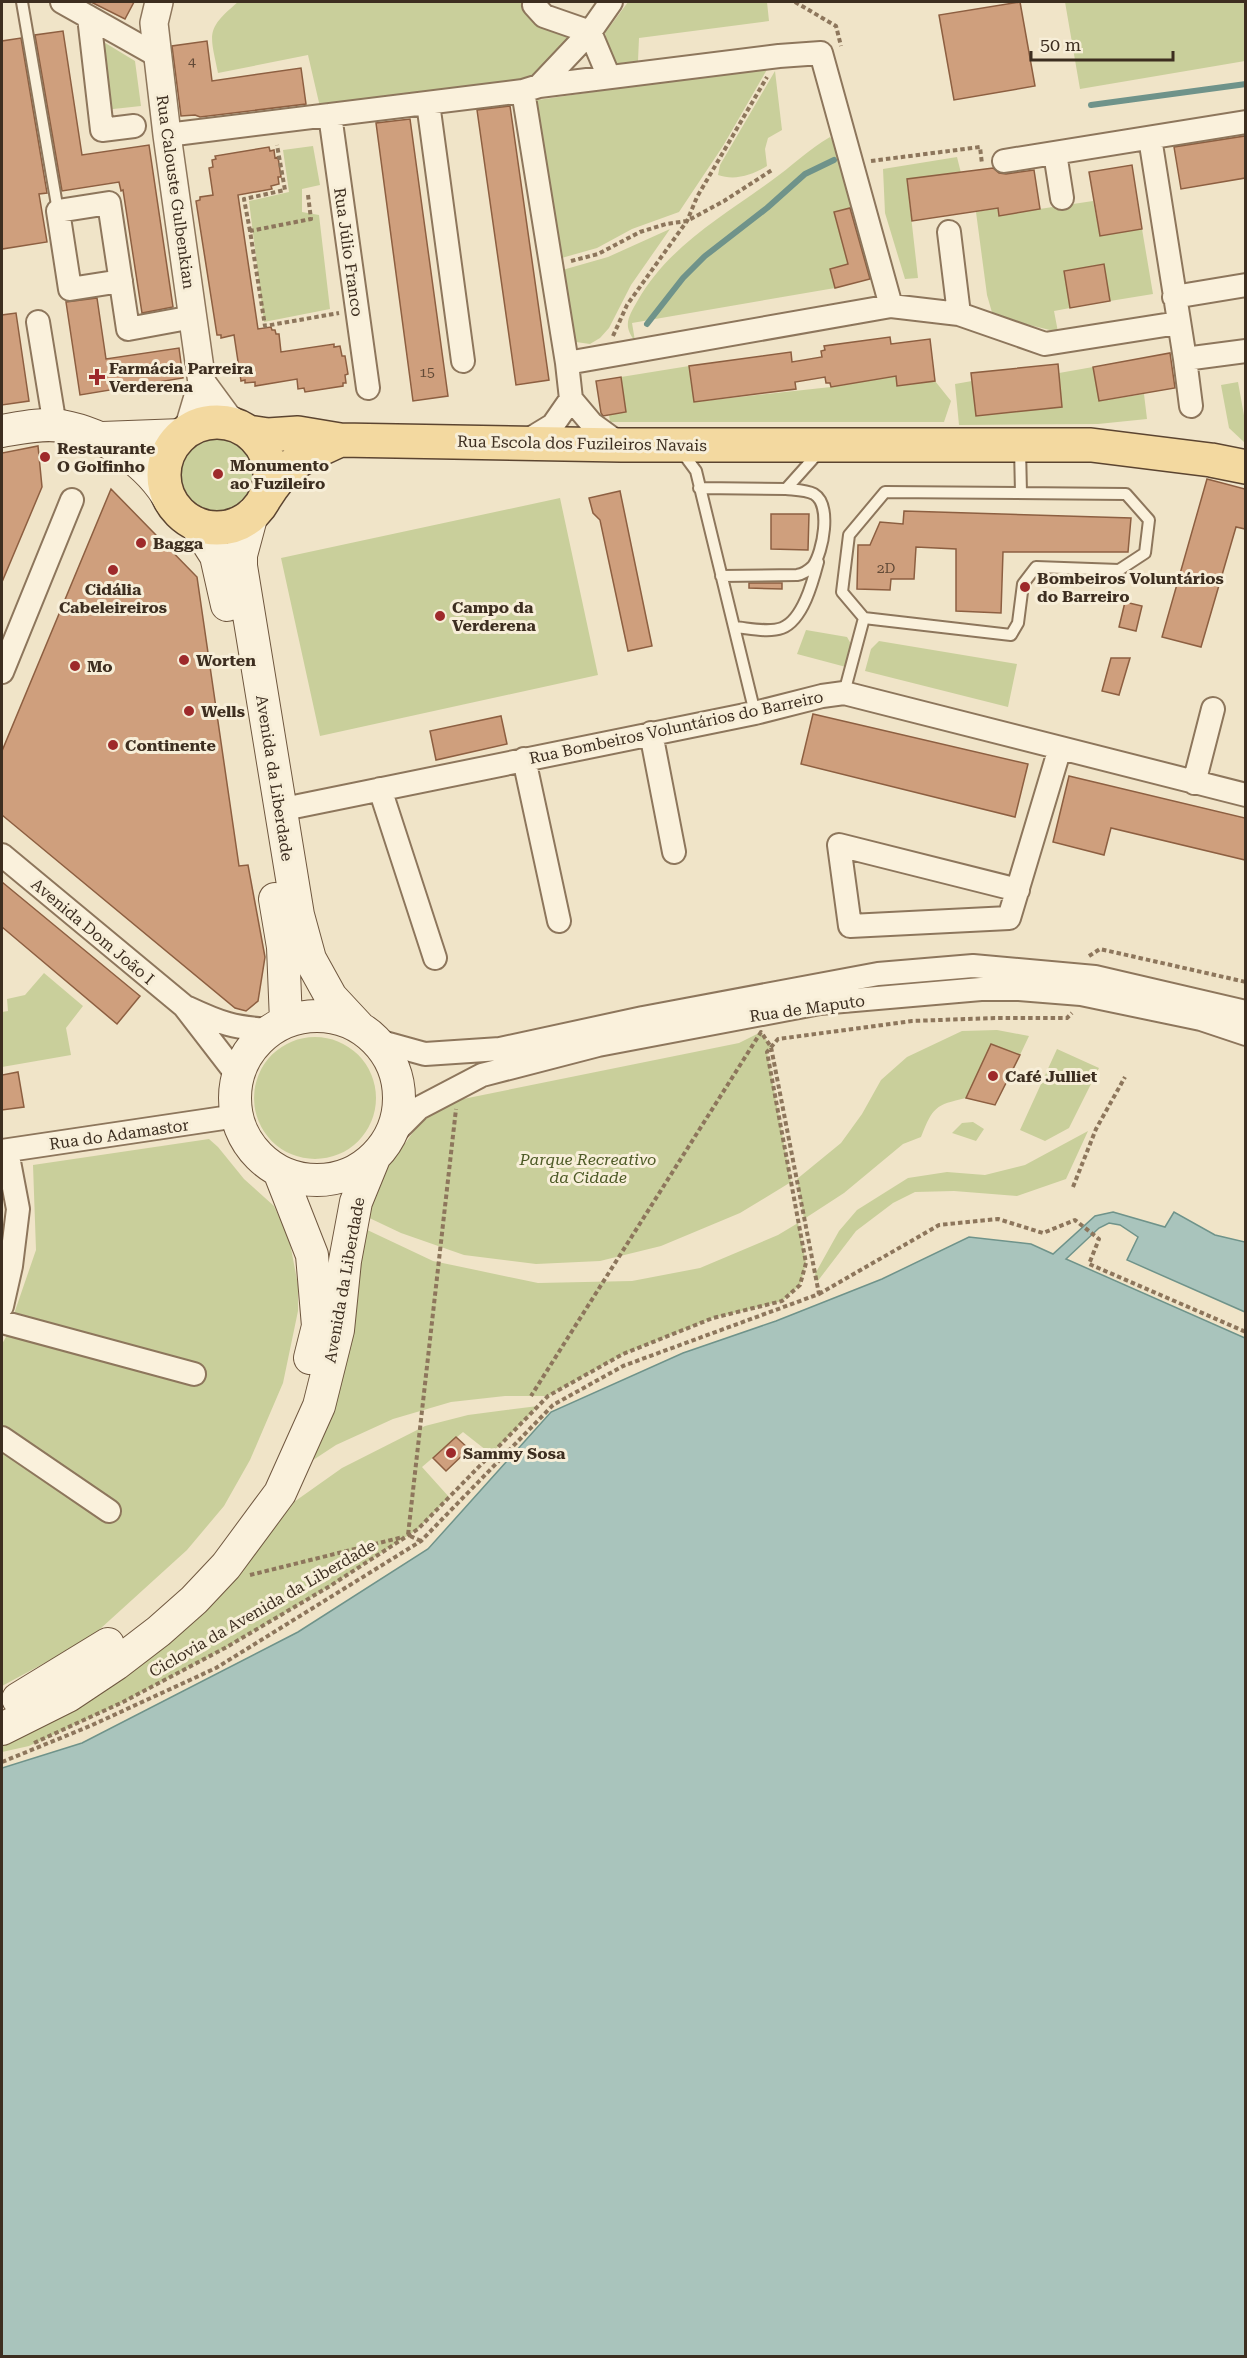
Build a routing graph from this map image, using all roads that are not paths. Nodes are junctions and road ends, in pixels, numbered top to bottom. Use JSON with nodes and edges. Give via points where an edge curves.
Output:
{"nodes":[{"id":1,"x":22,"y":2,"type":"edge"},
{"id":2,"x":62,"y":2,"type":"edge"},
{"id":3,"x":159,"y":2,"type":"edge"},
{"id":4,"x":535,"y":2,"type":"edge"},
{"id":5,"x":610,"y":2,"type":"edge"},
{"id":6,"x":89,"y":17,"type":"junction"},
{"id":7,"x":590,"y":32,"type":"junction"},
{"id":8,"x":158,"y":56,"type":"junction"},
{"id":9,"x":609,"y":77,"type":"junction"},
{"id":10,"x":531,"y":89,"type":"junction"},
{"id":11,"x":428,"y":103,"type":"junction"},
{"id":12,"x":330,"y":115,"type":"junction"},
{"id":13,"x":1245,"y":122,"type":"edge"},
{"id":14,"x":134,"y":126,"type":"dead end"},
{"id":15,"x":167,"y":135,"type":"junction"},
{"id":16,"x":1150,"y":138,"type":"junction"},
{"id":17,"x":1055,"y":153,"type":"junction"},
{"id":18,"x":1004,"y":161,"type":"road end"},
{"id":19,"x":1062,"y":198,"type":"dead end"},
{"id":20,"x":58,"y":211,"type":"junction"},
{"id":21,"x":949,"y":232,"type":"dead end"},
{"id":22,"x":121,"y":281,"type":"junction"},
{"id":23,"x":1245,"y":285,"type":"edge"},
{"id":24,"x":1174,"y":297,"type":"junction"},
{"id":25,"x":891,"y":306,"type":"junction"},
{"id":26,"x":959,"y":314,"type":"junction"},
{"id":27,"x":193,"y":317,"type":"junction"},
{"id":28,"x":38,"y":322,"type":"dead end"},
{"id":29,"x":1178,"y":323,"type":"junction"},
{"id":30,"x":1245,"y":351,"type":"edge"},
{"id":31,"x":1185,"y":359,"type":"junction"},
{"id":32,"x":463,"y":361,"type":"dead end"},
{"id":33,"x":567,"y":363,"type":"junction"},
{"id":34,"x":202,"y":383,"type":"junction"},
{"id":35,"x":368,"y":388,"type":"dead end"},
{"id":36,"x":571,"y":399,"type":"junction"},
{"id":37,"x":1191,"y":406,"type":"dead end"},
{"id":38,"x":55,"y":426,"type":"junction"},
{"id":39,"x":245,"y":430,"type":"junction"},
{"id":40,"x":2,"y":432,"type":"edge"},
{"id":41,"x":185,"y":433,"type":"junction"},
{"id":42,"x":102,"y":438,"type":"junction"},
{"id":43,"x":340,"y":440,"type":"junction"},
{"id":44,"x":522,"y":443,"type":"junction"},
{"id":45,"x":621,"y":445,"type":"junction"},
{"id":46,"x":672,"y":445,"type":"junction"},
{"id":47,"x":1020,"y":445,"type":"junction"},
{"id":48,"x":824,"y":446,"type":"junction"},
{"id":49,"x":1245,"y":467,"type":"edge"},
{"id":50,"x":699,"y":488,"type":"junction"},
{"id":51,"x":786,"y":489,"type":"junction"},
{"id":52,"x":1021,"y":493,"type":"junction"},
{"id":53,"x":72,"y":500,"type":"dead end"},
{"id":54,"x":171,"y":502,"type":"junction"},
{"id":55,"x":258,"y":508,"type":"junction"},
{"id":56,"x":195,"y":523,"type":"junction"},
{"id":57,"x":820,"y":550,"type":"junction"},
{"id":58,"x":721,"y":576,"type":"junction"},
{"id":59,"x":864,"y":618,"type":"junction"},
{"id":60,"x":734,"y":627,"type":"junction"},
{"id":61,"x":2,"y":672,"type":"edge"},
{"id":62,"x":844,"y":693,"type":"junction"},
{"id":63,"x":1213,"y":709,"type":"dead end"},
{"id":64,"x":755,"y":713,"type":"junction"},
{"id":65,"x":651,"y":733,"type":"junction"},
{"id":66,"x":1060,"y":748,"type":"junction"},
{"id":67,"x":524,"y":759,"type":"junction"},
{"id":68,"x":1194,"y":783,"type":"junction"},
{"id":69,"x":380,"y":789,"type":"junction"},
{"id":70,"x":1245,"y":795,"type":"edge"},
{"id":71,"x":279,"y":810,"type":"junction"},
{"id":72,"x":674,"y":852,"type":"dead end"},
{"id":73,"x":2,"y":855,"type":"edge"},
{"id":74,"x":1017,"y":890,"type":"junction"},
{"id":75,"x":559,"y":921,"type":"dead end"},
{"id":76,"x":435,"y":958,"type":"dead end"},
{"id":77,"x":1082,"y":985,"type":"junction"},
{"id":78,"x":184,"y":1006,"type":"junction"},
{"id":79,"x":1245,"y":1011,"type":"edge"},
{"id":80,"x":1202,"y":1019,"type":"junction"},
{"id":81,"x":1245,"y":1023,"type":"edge"},
{"id":82,"x":278,"y":1025,"type":"junction"},
{"id":83,"x":368,"y":1033,"type":"junction"},
{"id":84,"x":1245,"y":1034,"type":"edge"},
{"id":85,"x":238,"y":1076,"type":"junction"},
{"id":86,"x":237,"y":1116,"type":"junction"},
{"id":87,"x":382,"y":1147,"type":"junction"},
{"id":88,"x":4,"y":1151,"type":"edge"},
{"id":89,"x":279,"y":1171,"type":"junction"},
{"id":90,"x":2,"y":1306,"type":"edge"},
{"id":91,"x":2,"y":1322,"type":"edge"},
{"id":92,"x":194,"y":1374,"type":"dead end"},
{"id":93,"x":2,"y":1438,"type":"edge"},
{"id":94,"x":109,"y":1511,"type":"dead end"},
{"id":95,"x":2,"y":1705,"type":"edge"},
{"id":96,"x":11,"y":1739,"type":"edge"}],
"edges":[{"from":1,"to":20,"type":"lane"},
{"from":2,"to":6,"type":"street"},
{"from":3,"to":8,"type":"street","name":"Rua Calouste Gulbenkian","via":[[154,23]]},
{"from":4,"to":7,"type":"street","via":[[544,16]]},
{"from":5,"to":7,"type":"street"},
{"from":6,"to":8,"type":"street"},
{"from":6,"to":14,"type":"street","via":[[102,130]]},
{"from":7,"to":9,"type":"street"},
{"from":7,"to":10,"type":"street"},
{"from":8,"to":15,"type":"street","name":"Rua Calouste Gulbenkian"},
{"from":9,"to":10,"type":"street"},
{"from":9,"to":25,"type":"street","via":[[821,53]]},
{"from":10,"to":11,"type":"street"},
{"from":10,"to":33,"type":"street","via":[[550,267]]},
{"from":11,"to":12,"type":"street"},
{"from":11,"to":32,"type":"street"},
{"from":12,"to":15,"type":"street"},
{"from":12,"to":35,"type":"street","name":"Rua Júlio Franco"},
{"from":13,"to":16,"type":"street"},
{"from":15,"to":27,"type":"street","name":"Rua Calouste Gulbenkian"},
{"from":16,"to":17,"type":"street"},
{"from":16,"to":24,"type":"street"},
{"from":17,"to":18,"type":"street"},
{"from":17,"to":19,"type":"street"},
{"from":20,"to":22,"type":"street","via":[[109,203]]},
{"from":20,"to":22,"type":"street","via":[[70,289]]},
{"from":21,"to":26,"type":"street"},
{"from":22,"to":27,"type":"street","via":[[128,328]]},
{"from":23,"to":24,"type":"street"},
{"from":24,"to":29,"type":"street"},
{"from":25,"to":26,"type":"street"},
{"from":25,"to":33,"type":"street"},
{"from":26,"to":29,"type":"street","via":[[1045,344]]},
{"from":27,"to":34,"type":"street","name":"Rua Calouste Gulbenkian"},
{"from":28,"to":38,"type":"street"},
{"from":29,"to":31,"type":"street"},
{"from":30,"to":31,"type":"street"},
{"from":31,"to":37,"type":"street"},
{"from":33,"to":36,"type":"street"},
{"from":34,"to":39,"type":"street","name":"Rua Calouste Gulbenkian","via":[[227,417]]},
{"from":34,"to":41,"type":"street","name":"Rua Calouste Gulbenkian"},
{"from":36,"to":44,"type":"street","via":[[553,425]]},
{"from":36,"to":45,"type":"street","via":[[592,424]]},
{"from":38,"to":40,"type":"main road"},
{"from":38,"to":42,"type":"main road"},
{"from":39,"to":41,"type":"main road","via":[[215,422]]},
{"from":39,"to":43,"type":"main road","name":"Rua Escola dos Fuzileiros Navais"},
{"from":39,"to":55,"type":"main road","via":[[259,442],[268,463],[269,485]]},
{"from":41,"to":42,"type":"main road"},
{"from":41,"to":54,"type":"main road","via":[[171,449],[165,466],[165,485]]},
{"from":42,"to":54,"type":"main road","via":[[142,466]]},
{"from":43,"to":44,"type":"main road","name":"Rua Escola dos Fuzileiros Navais"},
{"from":43,"to":55,"type":"main road","name":"Rua Escola dos Fuzileiros Navais","via":[[288,467]]},
{"from":44,"to":45,"type":"main road","name":"Rua Escola dos Fuzileiros Navais"},
{"from":45,"to":46,"type":"main road","name":"Rua Escola dos Fuzileiros Navais"},
{"from":46,"to":48,"type":"main road","name":"Rua Escola dos Fuzileiros Navais"},
{"from":46,"to":50,"type":"lane","via":[[687,456],[696,471]]},
{"from":47,"to":48,"type":"main road","name":"Rua Escola dos Fuzileiros Navais"},
{"from":47,"to":49,"type":"main road","name":"Rua Escola dos Fuzileiros Navais","via":[[1091,445]]},
{"from":47,"to":52,"type":"lane"},
{"from":48,"to":51,"type":"lane"},
{"from":50,"to":51,"type":"lane"},
{"from":50,"to":58,"type":"lane"},
{"from":51,"to":57,"type":"lane","via":[[805,491],[822,502],[824,530]]},
{"from":52,"to":59,"type":"lane","via":[[885,492],[849,535],[842,592]]},
{"from":52,"to":59,"type":"lane","via":[[1126,494],[1149,520],[1145,553],[1119,570],[1036,567],[1023,584],[1018,623],[1011,635]]},
{"from":53,"to":61,"type":"street"},
{"from":54,"to":56,"type":"main road"},
{"from":55,"to":56,"type":"main road","via":[[240,523],[225,527]]},
{"from":55,"to":71,"type":"main road","name":"Avenida da Liberdade","via":[[241,555],[241,566]]},
{"from":56,"to":82,"type":"main road","name":"Avenida da Liberdade","via":[[221,570],[283,947]]},
{"from":57,"to":58,"type":"lane","via":[[813,565],[797,576]]},
{"from":57,"to":60,"type":"lane","via":[[807,595],[789,623],[774,629]]},
{"from":58,"to":60,"type":"lane"},
{"from":59,"to":62,"type":"lane"},
{"from":60,"to":64,"type":"lane"},
{"from":62,"to":64,"type":"street","name":"Rua Bombeiros Voluntários do Barreiro"},
{"from":62,"to":66,"type":"street","name":"Rua Bombeiros Voluntários do Barreiro"},
{"from":63,"to":68,"type":"street"},
{"from":64,"to":65,"type":"street","name":"Rua Bombeiros Voluntários do Barreiro"},
{"from":65,"to":67,"type":"street","name":"Rua Bombeiros Voluntários do Barreiro"},
{"from":65,"to":72,"type":"street"},
{"from":66,"to":68,"type":"street","name":"Rua Bombeiros Voluntários do Barreiro"},
{"from":66,"to":74,"type":"street"},
{"from":67,"to":69,"type":"street","name":"Rua Bombeiros Voluntários do Barreiro"},
{"from":67,"to":75,"type":"street"},
{"from":68,"to":70,"type":"street","name":"Rua Bombeiros Voluntários do Barreiro"},
{"from":69,"to":71,"type":"street","name":"Rua Bombeiros Voluntários do Barreiro"},
{"from":69,"to":76,"type":"street"},
{"from":71,"to":83,"type":"main road","name":"Avenida da Liberdade","via":[[310,959],[331,997]]},
{"from":73,"to":78,"type":"street","name":"Avenida Dom João I"},
{"from":74,"to":74,"type":"street","via":[[1009,918],[850,926],[839,845]]},
{"from":77,"to":79,"type":"street","name":"Rua de Maputo"},
{"from":77,"to":80,"type":"street","name":"Rua de Maputo"},
{"from":77,"to":83,"type":"street","name":"Rua de Maputo","via":[[973,966],[878,974],[500,1049],[425,1054]]},
{"from":77,"to":87,"type":"street","name":"Rua de Maputo","via":[[820,1003],[597,1045],[482,1075],[419,1108]]},
{"from":78,"to":82,"type":"street","name":"Avenida Dom João I","via":[[239,1028]]},
{"from":78,"to":85,"type":"street","name":"Avenida Dom João I"},
{"from":80,"to":81,"type":"street"},
{"from":80,"to":84,"type":"street","name":"Rua de Maputo"},
{"from":82,"to":83,"type":"main road","via":[[310,1015],[335,1017]]},
{"from":82,"to":85,"type":"main road","via":[[256,1042]]},
{"from":83,"to":87,"type":"main road","via":[[392,1062],[399,1087],[398,1113]]},
{"from":85,"to":86,"type":"main road","via":[[234,1096]]},
{"from":86,"to":88,"type":"street","name":"Rua do Adamastor"},
{"from":86,"to":89,"type":"main road","via":[[245,1138],[260,1157]]},
{"from":87,"to":89,"type":"main road","via":[[357,1170],[338,1177],[298,1178]]},
{"from":87,"to":96,"type":"main road","name":"Avenida da Liberdade","via":[[356,1202],[338,1330],[320,1406],[280,1493],[226,1566],[194,1600],[116,1664]]},
{"from":88,"to":90,"type":"street","via":[[18,1209]]},
{"from":89,"to":95,"type":"main road","name":"Avenida da Liberdade","via":[[312,1255],[318,1326],[296,1416],[265,1478],[209,1554],[161,1602],[108,1644],[25,1697]]},
{"from":91,"to":92,"type":"street"},
{"from":93,"to":94,"type":"street"}]}
